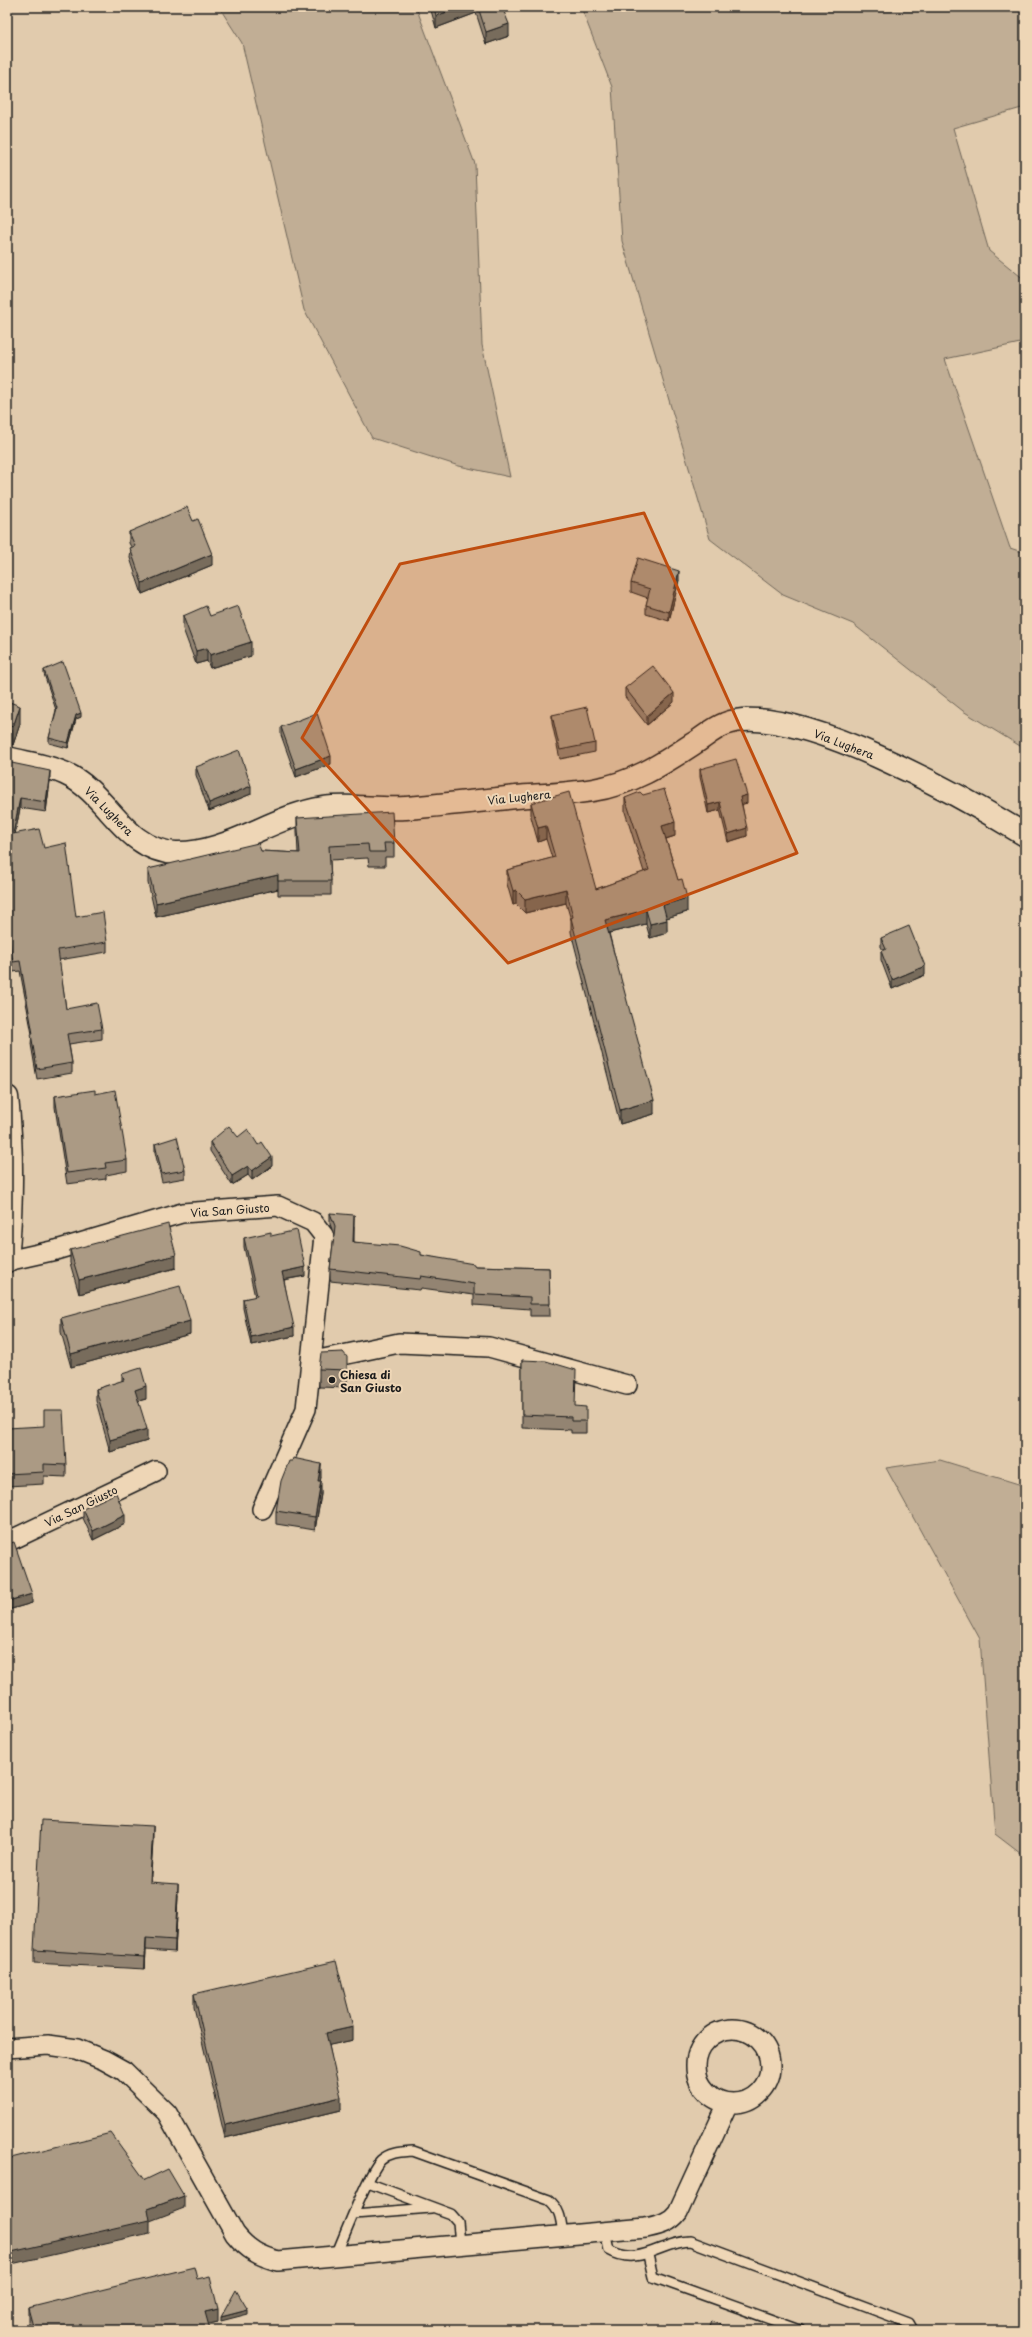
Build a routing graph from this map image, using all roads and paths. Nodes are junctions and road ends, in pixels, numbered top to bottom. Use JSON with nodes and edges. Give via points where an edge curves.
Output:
{"nodes":[{"id":1,"x":7,"y":758,"type":"edge"},
{"id":2,"x":1025,"y":834,"type":"edge"},
{"id":3,"x":7,"y":1097,"type":"edge"},
{"id":4,"x":7,"y":1261,"type":"edge"},
{"id":5,"x":312,"y":1362,"type":"junction"},
{"id":6,"x":627,"y":1385,"type":"dead end"},
{"id":7,"x":156,"y":1471,"type":"dead end"},
{"id":8,"x":262,"y":1509,"type":"dead end"},
{"id":9,"x":7,"y":1542,"type":"edge"},
{"id":10,"x":7,"y":2048,"type":"edge"},
{"id":11,"x":728,"y":2103,"type":"dead end"},
{"id":12,"x":368,"y":2183,"type":"junction"},
{"id":13,"x":435,"y":2208,"type":"junction"},
{"id":14,"x":354,"y":2214,"type":"junction"},
{"id":15,"x":606,"y":2232,"type":"junction"},
{"id":16,"x":563,"y":2235,"type":"junction"},
{"id":17,"x":460,"y":2244,"type":"junction"},
{"id":18,"x":648,"y":2255,"type":"junction"},
{"id":19,"x":336,"y":2256,"type":"junction"},
{"id":20,"x":800,"y":2330,"type":"edge"},
{"id":21,"x":913,"y":2330,"type":"edge"}],
"edges":[{"from":1,"to":2,"type":"street","name":"Via Lughera","via":[[67,774],[88,788],[130,834],[149,845],[173,853],[205,851],[304,812],[326,807],[403,808],[595,790],[640,777],[722,725],[739,719],[761,718],[787,723],[866,751],[989,812]]},
{"from":3,"to":4,"type":"street","via":[[12,1140],[12,1190]]},
{"from":4,"to":5,"type":"street","name":"Via San Giusto","via":[[56,1250],[182,1213],[278,1206],[313,1222],[324,1236]]},
{"from":5,"to":6,"type":"street","via":[[399,1343],[489,1347]]},
{"from":5,"to":8,"type":"street","name":"Via San Giusto","via":[[306,1409]]},
{"from":7,"to":9,"type":"street","name":"Via San Giusto"},
{"from":10,"to":19,"type":"street","via":[[48,2045],[76,2049],[124,2071],[167,2113],[235,2234],[247,2248],[260,2256],[278,2260]]},
{"from":11,"to":15,"type":"street","via":[[673,2218],[663,2224],[646,2228]]},
{"from":12,"to":13,"type":"lane"},
{"from":12,"to":14,"type":"lane"},
{"from":12,"to":16,"type":"lane","via":[[380,2160],[391,2154],[413,2151],[549,2200],[560,2213]]},
{"from":13,"to":14,"type":"lane"},
{"from":13,"to":17,"type":"lane","via":[[456,2217]]},
{"from":14,"to":19,"type":"lane"},
{"from":15,"to":16,"type":"street"},
{"from":15,"to":18,"type":"lane","via":[[609,2250],[618,2255]]},
{"from":16,"to":17,"type":"street"},
{"from":17,"to":19,"type":"street"},
{"from":18,"to":20,"type":"lane","via":[[653,2277]]},
{"from":18,"to":21,"type":"lane","via":[[680,2241],[690,2241],[909,2323]]}]}
